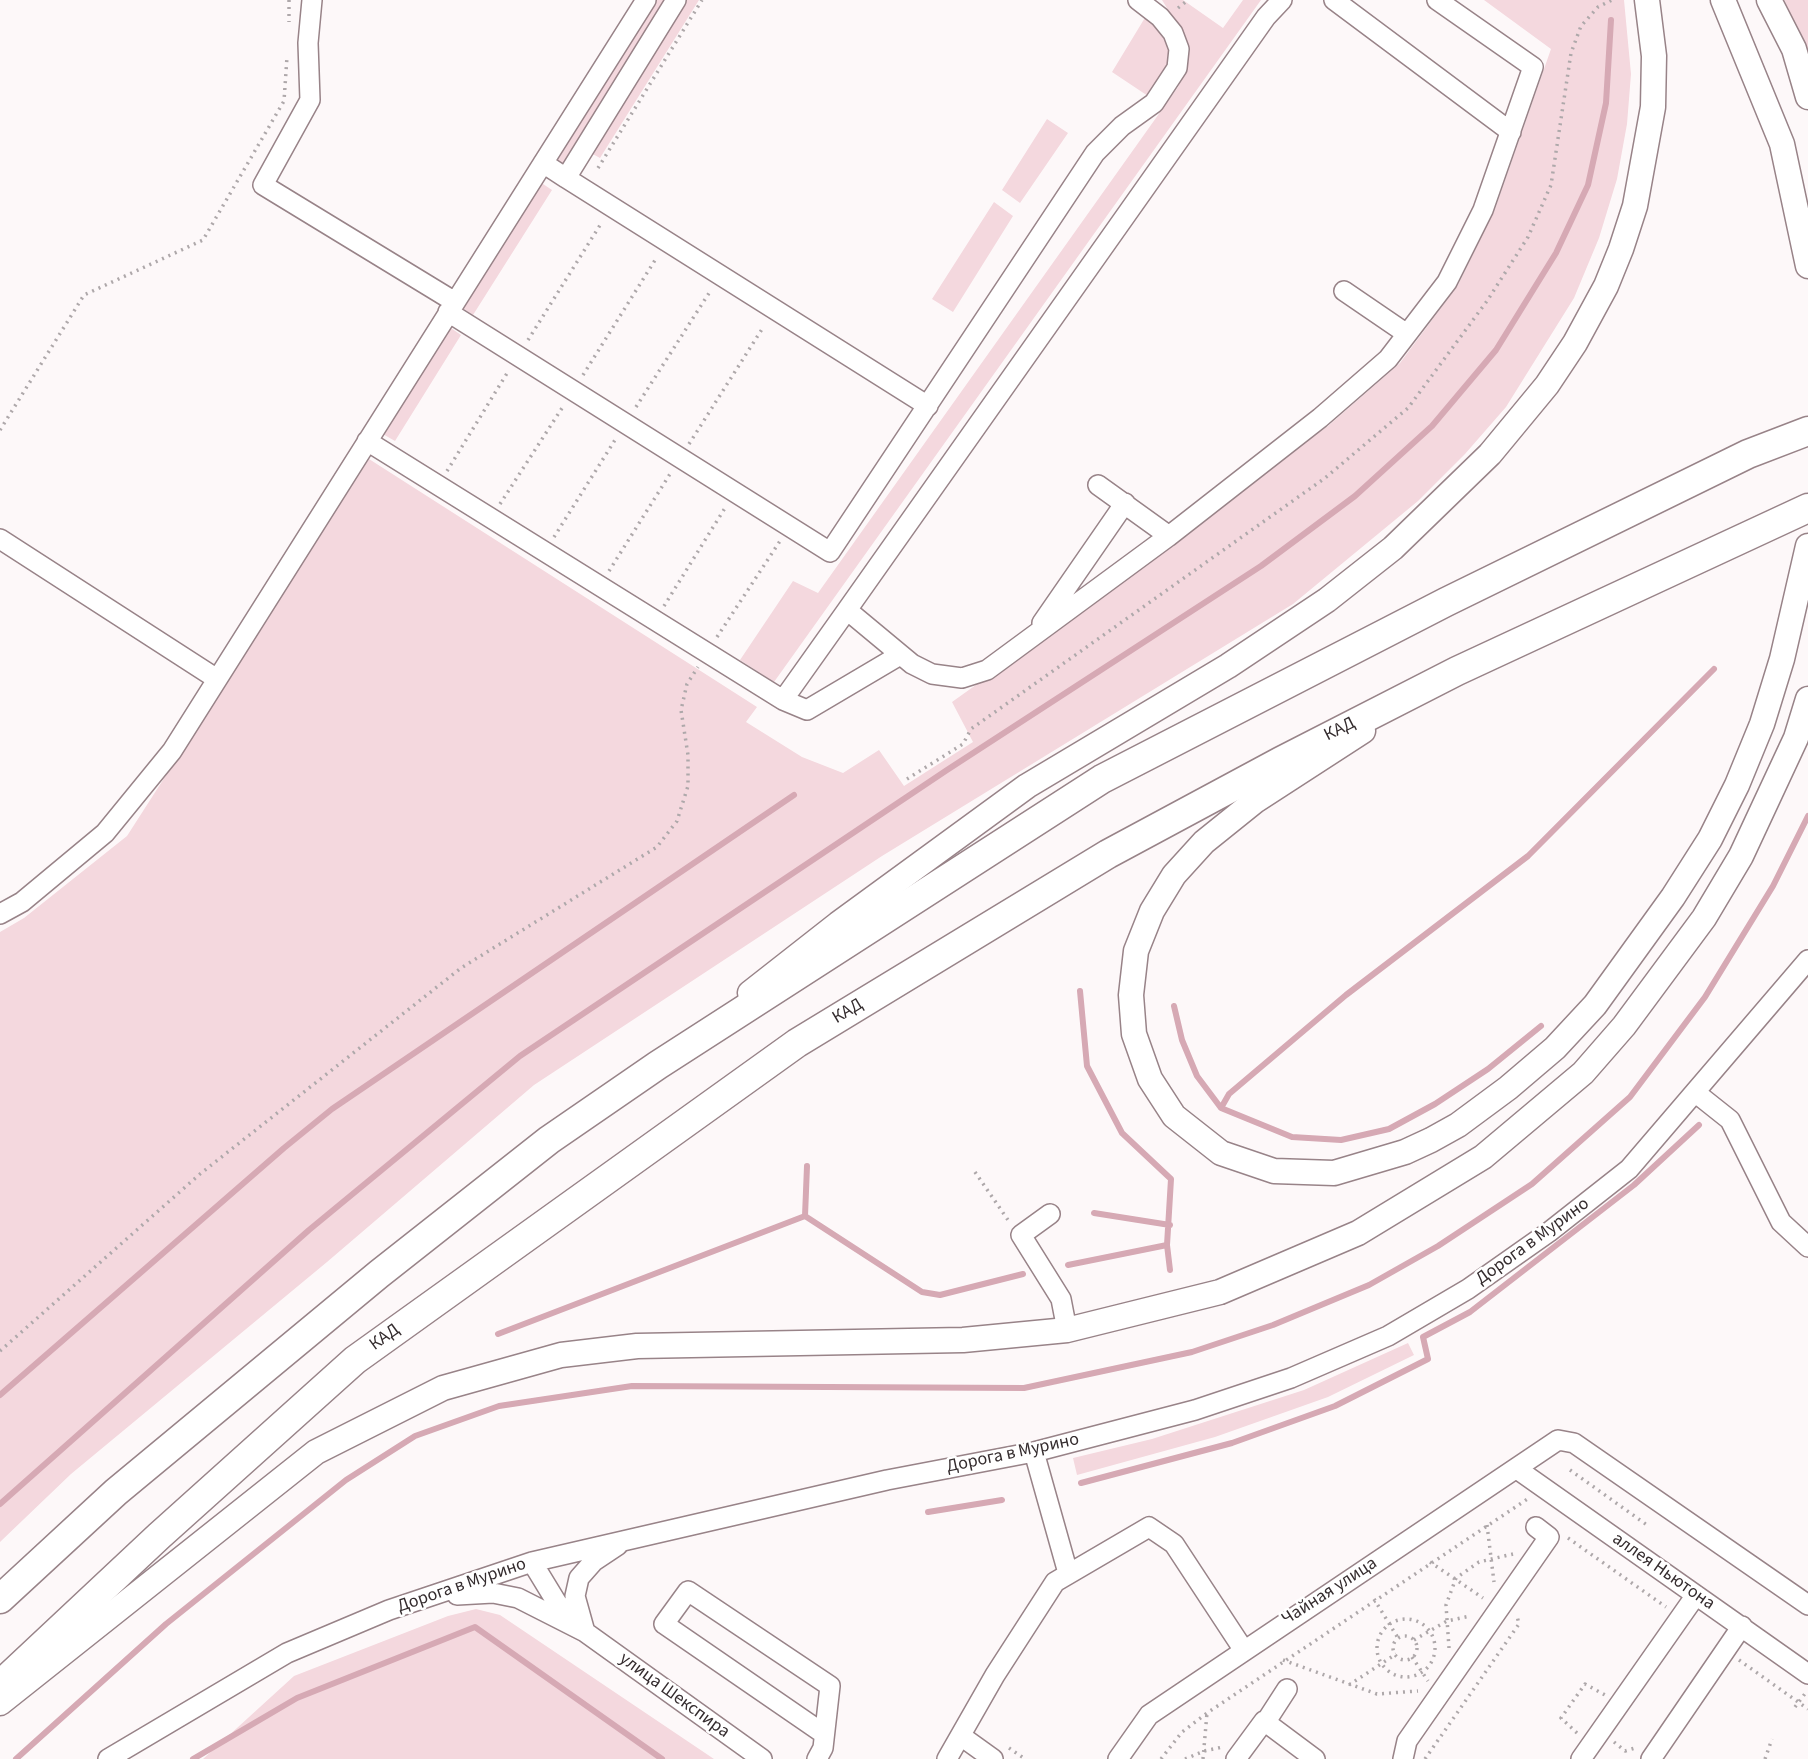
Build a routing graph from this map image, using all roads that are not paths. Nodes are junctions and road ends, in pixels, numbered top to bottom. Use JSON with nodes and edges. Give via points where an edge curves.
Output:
{"nodes":[{"id":1,"x":312,"y":0,"type":"edge"},
{"id":2,"x":646,"y":0,"type":"edge"},
{"id":3,"x":676,"y":0,"type":"edge"},
{"id":4,"x":1138,"y":0,"type":"edge"},
{"id":5,"x":1282,"y":0,"type":"edge"},
{"id":6,"x":1437,"y":0,"type":"edge"},
{"id":7,"x":1647,"y":0,"type":"edge"},
{"id":8,"x":1723,"y":0,"type":"edge"},
{"id":9,"x":1769,"y":0,"type":"edge"},
{"id":10,"x":1339,"y":2,"type":"edge"},
{"id":11,"x":1808,"y":97,"type":"edge"},
{"id":12,"x":1511,"y":132,"type":"junction"},
{"id":13,"x":542,"y":163,"type":"junction"},
{"id":14,"x":566,"y":178,"type":"junction"},
{"id":15,"x":1808,"y":266,"type":"edge"},
{"id":16,"x":1344,"y":291,"type":"dead end"},
{"id":17,"x":452,"y":307,"type":"junction"},
{"id":18,"x":1407,"y":334,"type":"junction"},
{"id":19,"x":928,"y":407,"type":"junction"},
{"id":20,"x":1808,"y":431,"type":"edge"},
{"id":21,"x":367,"y":441,"type":"junction"},
{"id":22,"x":1098,"y":485,"type":"dead end"},
{"id":23,"x":1125,"y":503,"type":"junction"},
{"id":24,"x":1808,"y":508,"type":"edge"},
{"id":25,"x":1169,"y":536,"type":"junction"},
{"id":26,"x":0,"y":539,"type":"edge"},
{"id":27,"x":1808,"y":546,"type":"edge"},
{"id":28,"x":846,"y":610,"type":"junction"},
{"id":29,"x":1031,"y":638,"type":"junction"},
{"id":30,"x":900,"y":655,"type":"junction"},
{"id":31,"x":1457,"y":671,"type":"junction"},
{"id":32,"x":217,"y":679,"type":"junction"},
{"id":33,"x":1808,"y":699,"type":"edge"},
{"id":34,"x":783,"y":700,"type":"junction"},
{"id":35,"x":0,"y":914,"type":"edge"},
{"id":36,"x":1808,"y":960,"type":"edge"},
{"id":37,"x":658,"y":1066,"type":"junction"},
{"id":38,"x":1696,"y":1093,"type":"junction"},
{"id":39,"x":1051,"y":1214,"type":"dead end"},
{"id":40,"x":1808,"y":1247,"type":"edge"},
{"id":41,"x":1068,"y":1330,"type":"junction"},
{"id":42,"x":1034,"y":1452,"type":"junction"},
{"id":43,"x":1517,"y":1469,"type":"junction"},
{"id":44,"x":1536,"y":1527,"type":"dead end"},
{"id":45,"x":628,"y":1539,"type":"junction"},
{"id":46,"x":532,"y":1562,"type":"junction"},
{"id":47,"x":1068,"y":1573,"type":"junction"},
{"id":48,"x":1696,"y":1595,"type":"junction"},
{"id":49,"x":0,"y":1599,"type":"edge"},
{"id":50,"x":418,"y":1601,"type":"junction"},
{"id":51,"x":1808,"y":1605,"type":"edge"},
{"id":52,"x":1742,"y":1626,"type":"junction"},
{"id":53,"x":585,"y":1632,"type":"junction"},
{"id":54,"x":1243,"y":1648,"type":"junction"},
{"id":55,"x":1808,"y":1674,"type":"edge"},
{"id":56,"x":0,"y":1685,"type":"edge"},
{"id":57,"x":1287,"y":1689,"type":"dead end"},
{"id":58,"x":0,"y":1703,"type":"edge"},
{"id":59,"x":1265,"y":1723,"type":"junction"},
{"id":60,"x":824,"y":1734,"type":"junction"},
{"id":61,"x":961,"y":1736,"type":"junction"},
{"id":62,"x":1001,"y":1753,"type":"edge"},
{"id":63,"x":1240,"y":1753,"type":"edge"},
{"id":64,"x":1654,"y":1755,"type":"edge"},
{"id":65,"x":108,"y":1759,"type":"edge"},
{"id":66,"x":762,"y":1759,"type":"edge"},
{"id":67,"x":817,"y":1759,"type":"edge"},
{"id":68,"x":947,"y":1759,"type":"edge"},
{"id":69,"x":1118,"y":1759,"type":"edge"},
{"id":70,"x":1315,"y":1759,"type":"edge"},
{"id":71,"x":1403,"y":1759,"type":"edge"},
{"id":72,"x":1581,"y":1759,"type":"edge"}],
"edges":[{"from":1,"to":17,"type":"street","via":[[310,100],[263,185]]},
{"from":2,"to":13,"type":"street"},
{"from":3,"to":14,"type":"street"},
{"from":4,"to":19,"type":"street","via":[[1173,33],[1179,49],[1177,68],[1154,103],[1095,153]]},
{"from":5,"to":28,"type":"street"},
{"from":6,"to":12,"type":"street","via":[[1533,67]]},
{"from":7,"to":37,"type":"main road","via":[[1654,56],[1653,107],[1638,194],[1621,249],[1575,343],[1490,454],[1350,584],[1228,666],[1027,786],[838,923]]},
{"from":8,"to":15,"type":"main road","via":[[1782,144]]},
{"from":9,"to":11,"type":"main road","via":[[1794,49]]},
{"from":10,"to":12,"type":"street"},
{"from":12,"to":18,"type":"street","via":[[1483,210],[1447,282]]},
{"from":13,"to":14,"type":"street"},
{"from":13,"to":17,"type":"street"},
{"from":14,"to":19,"type":"street"},
{"from":16,"to":18,"type":"street"},
{"from":17,"to":19,"type":"street","via":[[830,552]]},
{"from":17,"to":21,"type":"street"},
{"from":18,"to":25,"type":"street","via":[[1388,359],[1320,418]]},
{"from":20,"to":37,"type":"highway","via":[[1748,454],[1434,608],[1102,779]]},
{"from":21,"to":32,"type":"street"},
{"from":21,"to":34,"type":"street"},
{"from":22,"to":23,"type":"street"},
{"from":23,"to":25,"type":"street"},
{"from":23,"to":29,"type":"street"},
{"from":24,"to":31,"type":"highway","name":"КАД"},
{"from":25,"to":29,"type":"street"},
{"from":26,"to":32,"type":"street"},
{"from":27,"to":31,"type":"main road","via":[[1774,685],[1732,796],[1710,839],[1644,940],[1595,1005],[1555,1048],[1458,1125],[1405,1152],[1334,1173],[1273,1171],[1221,1153],[1174,1116],[1150,1079],[1134,1034],[1131,995],[1136,951],[1152,911],[1174,875],[1204,842],[1255,801]]},
{"from":28,"to":30,"type":"street"},
{"from":28,"to":34,"type":"street"},
{"from":29,"to":30,"type":"street","via":[[987,670],[962,678],[932,674]]},
{"from":30,"to":34,"type":"street","via":[[807,710]]},
{"from":31,"to":56,"type":"highway","name":"КАД","via":[[1108,854],[797,1043],[355,1360]]},
{"from":32,"to":35,"type":"street","via":[[167,757],[105,833],[22,902]]},
{"from":33,"to":41,"type":"main road","via":[[1769,801],[1704,918],[1624,1026],[1583,1073],[1535,1116],[1483,1157],[1358,1233],[1220,1292]]},
{"from":36,"to":38,"type":"street","name":"Дорога в Мурино"},
{"from":37,"to":49,"type":"highway","via":[[550,1140],[379,1274],[116,1492]]},
{"from":38,"to":40,"type":"street","via":[[1730,1120],[1781,1222]]},
{"from":38,"to":42,"type":"street","name":"Дорога в Мурино","via":[[1629,1169],[1549,1233],[1468,1289],[1388,1336],[1291,1378],[1195,1410]]},
{"from":39,"to":41,"type":"street","via":[[1021,1235],[1062,1299]]},
{"from":41,"to":58,"type":"main road","via":[[963,1340],[637,1346],[561,1355],[443,1388],[316,1452]]},
{"from":42,"to":45,"type":"street","name":"Дорога в Мурино"},
{"from":42,"to":47,"type":"street"},
{"from":43,"to":48,"type":"street","name":"аллея Ньютона"},
{"from":43,"to":51,"type":"street","name":"Чайная улица","via":[[1558,1440],[1574,1443]]},
{"from":43,"to":54,"type":"street","name":"Чайная улица"},
{"from":44,"to":71,"type":"street","via":[[1549,1537],[1407,1741]]},
{"from":45,"to":46,"type":"street","name":"Дорога в Мурино"},
{"from":45,"to":53,"type":"street","via":[[579,1577],[575,1596]]},
{"from":46,"to":50,"type":"street","name":"Дорога в Мурино"},
{"from":46,"to":53,"type":"street","via":[[557,1603]]},
{"from":47,"to":54,"type":"street","via":[[1149,1527],[1174,1544]]},
{"from":47,"to":61,"type":"street","via":[[1055,1582]]},
{"from":48,"to":52,"type":"street","name":"аллея Ньютона"},
{"from":48,"to":72,"type":"street","via":[[1588,1736]]},
{"from":50,"to":53,"type":"street","via":[[493,1592],[517,1598]]},
{"from":50,"to":65,"type":"street","name":"Дорога в Мурино","via":[[288,1653]]},
{"from":52,"to":55,"type":"street","name":"аллея Ньютона"},
{"from":52,"to":64,"type":"street"},
{"from":53,"to":66,"type":"street","name":"улица Шекспира"},
{"from":54,"to":69,"type":"street","name":"Чайная улица","via":[[1149,1715]]},
{"from":57,"to":59,"type":"street"},
{"from":59,"to":63,"type":"street"},
{"from":59,"to":70,"type":"street"},
{"from":60,"to":60,"type":"street","via":[[830,1686],[688,1591],[664,1624]]},
{"from":60,"to":67,"type":"street"},
{"from":61,"to":62,"type":"street"},
{"from":61,"to":68,"type":"street"}]}
